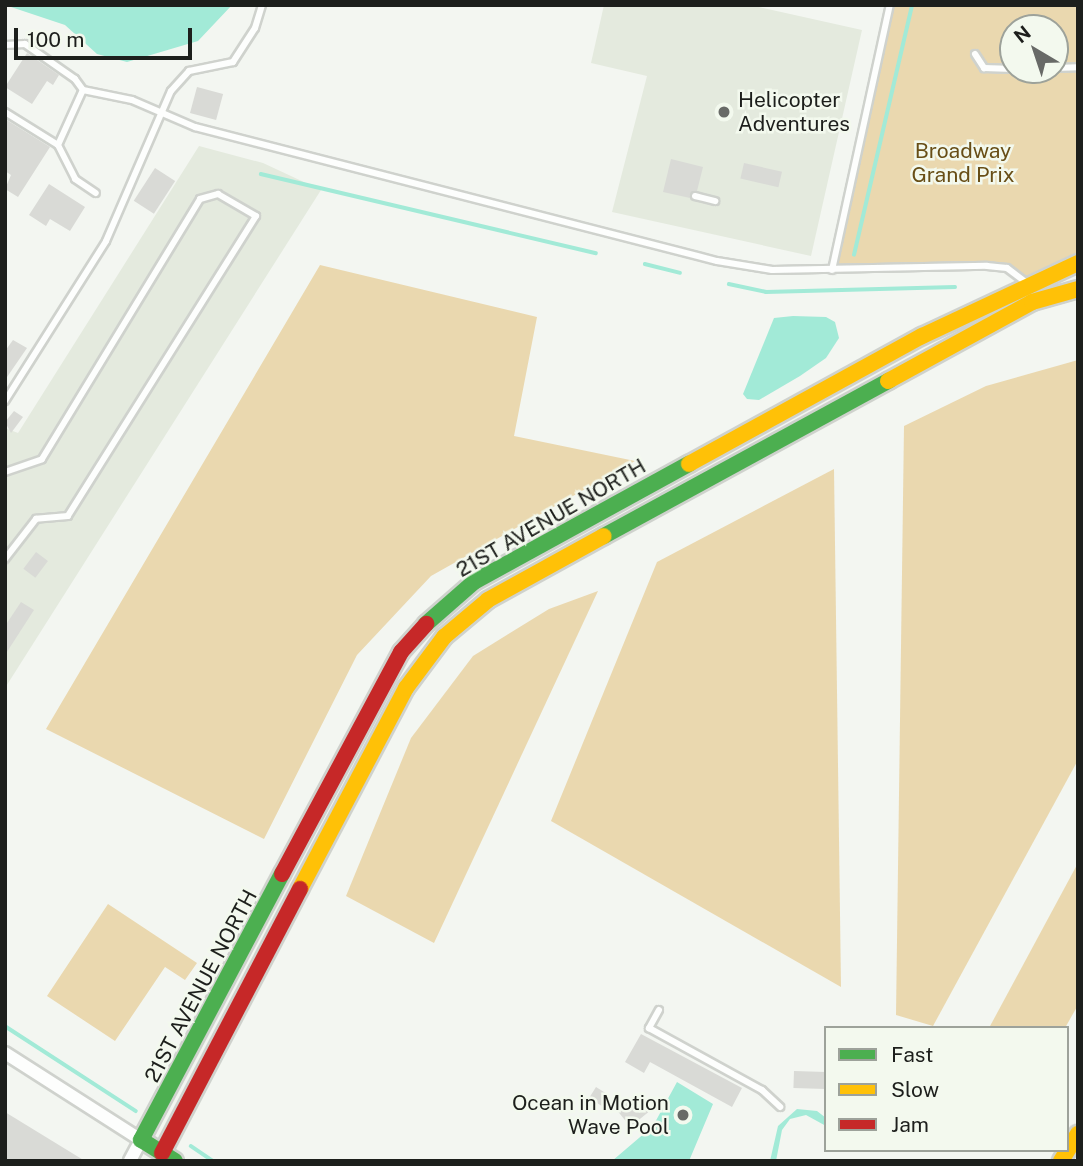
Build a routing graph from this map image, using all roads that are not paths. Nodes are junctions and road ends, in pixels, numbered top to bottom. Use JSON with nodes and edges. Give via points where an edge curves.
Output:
{"nodes":[{"id":1,"x":262,"y":5,"type":"edge"},
{"id":2,"x":890,"y":5,"type":"edge"},
{"id":3,"x":5,"y":45,"type":"edge"},
{"id":4,"x":975,"y":54,"type":"dead end"},
{"id":5,"x":999,"y":68,"type":"edge"},
{"id":6,"x":83,"y":90,"type":"junction"},
{"id":7,"x":5,"y":111,"type":"edge"},
{"id":8,"x":163,"y":113,"type":"junction"},
{"id":9,"x":58,"y":145,"type":"junction"},
{"id":10,"x":96,"y":193,"type":"dead end"},
{"id":11,"x":695,"y":196,"type":"dead end"},
{"id":12,"x":715,"y":201,"type":"dead end"},
{"id":13,"x":1078,"y":263,"type":"edge"},
{"id":14,"x":832,"y":270,"type":"junction"},
{"id":15,"x":1027,"y":283,"type":"junction"},
{"id":16,"x":1078,"y":289,"type":"edge"},
{"id":17,"x":5,"y":401,"type":"edge"},
{"id":18,"x":5,"y":472,"type":"edge"},
{"id":19,"x":5,"y":559,"type":"edge"},
{"id":20,"x":659,"y":1010,"type":"dead end"},
{"id":21,"x":5,"y":1053,"type":"edge"},
{"id":22,"x":780,"y":1107,"type":"dead end"},
{"id":23,"x":141,"y":1140,"type":"junction"},
{"id":24,"x":165,"y":1158,"type":"edge"},
{"id":25,"x":130,"y":1161,"type":"edge"}],
"edges":[{"from":1,"to":8,"type":"lane","via":[[255,28],[233,62],[189,71],[171,91]]},
{"from":2,"to":14,"type":"lane"},
{"from":3,"to":6,"type":"lane","via":[[25,44]]},
{"from":4,"to":5,"type":"lane","via":[[985,68]]},
{"from":6,"to":8,"type":"lane","via":[[132,100]]},
{"from":6,"to":9,"type":"lane"},
{"from":7,"to":9,"type":"lane"},
{"from":8,"to":14,"type":"lane","via":[[195,127],[717,261],[772,271]]},
{"from":8,"to":17,"type":"lane","via":[[106,241]]},
{"from":9,"to":10,"type":"lane","via":[[75,178]]},
{"from":11,"to":12,"type":"lane"},
{"from":13,"to":15,"type":"main road","name":"21ST AVENUE NORTH"},
{"from":14,"to":15,"type":"lane","via":[[987,266],[1007,268]]},
{"from":15,"to":23,"type":"main road","name":"21ST AVENUE NORTH","via":[[592,516],[474,582],[436,612],[401,652]]},
{"from":16,"to":24,"type":"main road","name":"21ST AVENUE NORTH","via":[[1031,302],[488,600],[444,637],[406,688]]},
{"from":18,"to":19,"type":"lane","via":[[42,459],[200,200],[218,194],[256,216],[68,516],[36,519]]},
{"from":20,"to":22,"type":"lane","via":[[649,1028],[762,1090]]},
{"from":21,"to":23,"type":"street"},
{"from":23,"to":24,"type":"main road"},
{"from":23,"to":25,"type":"street"}]}
